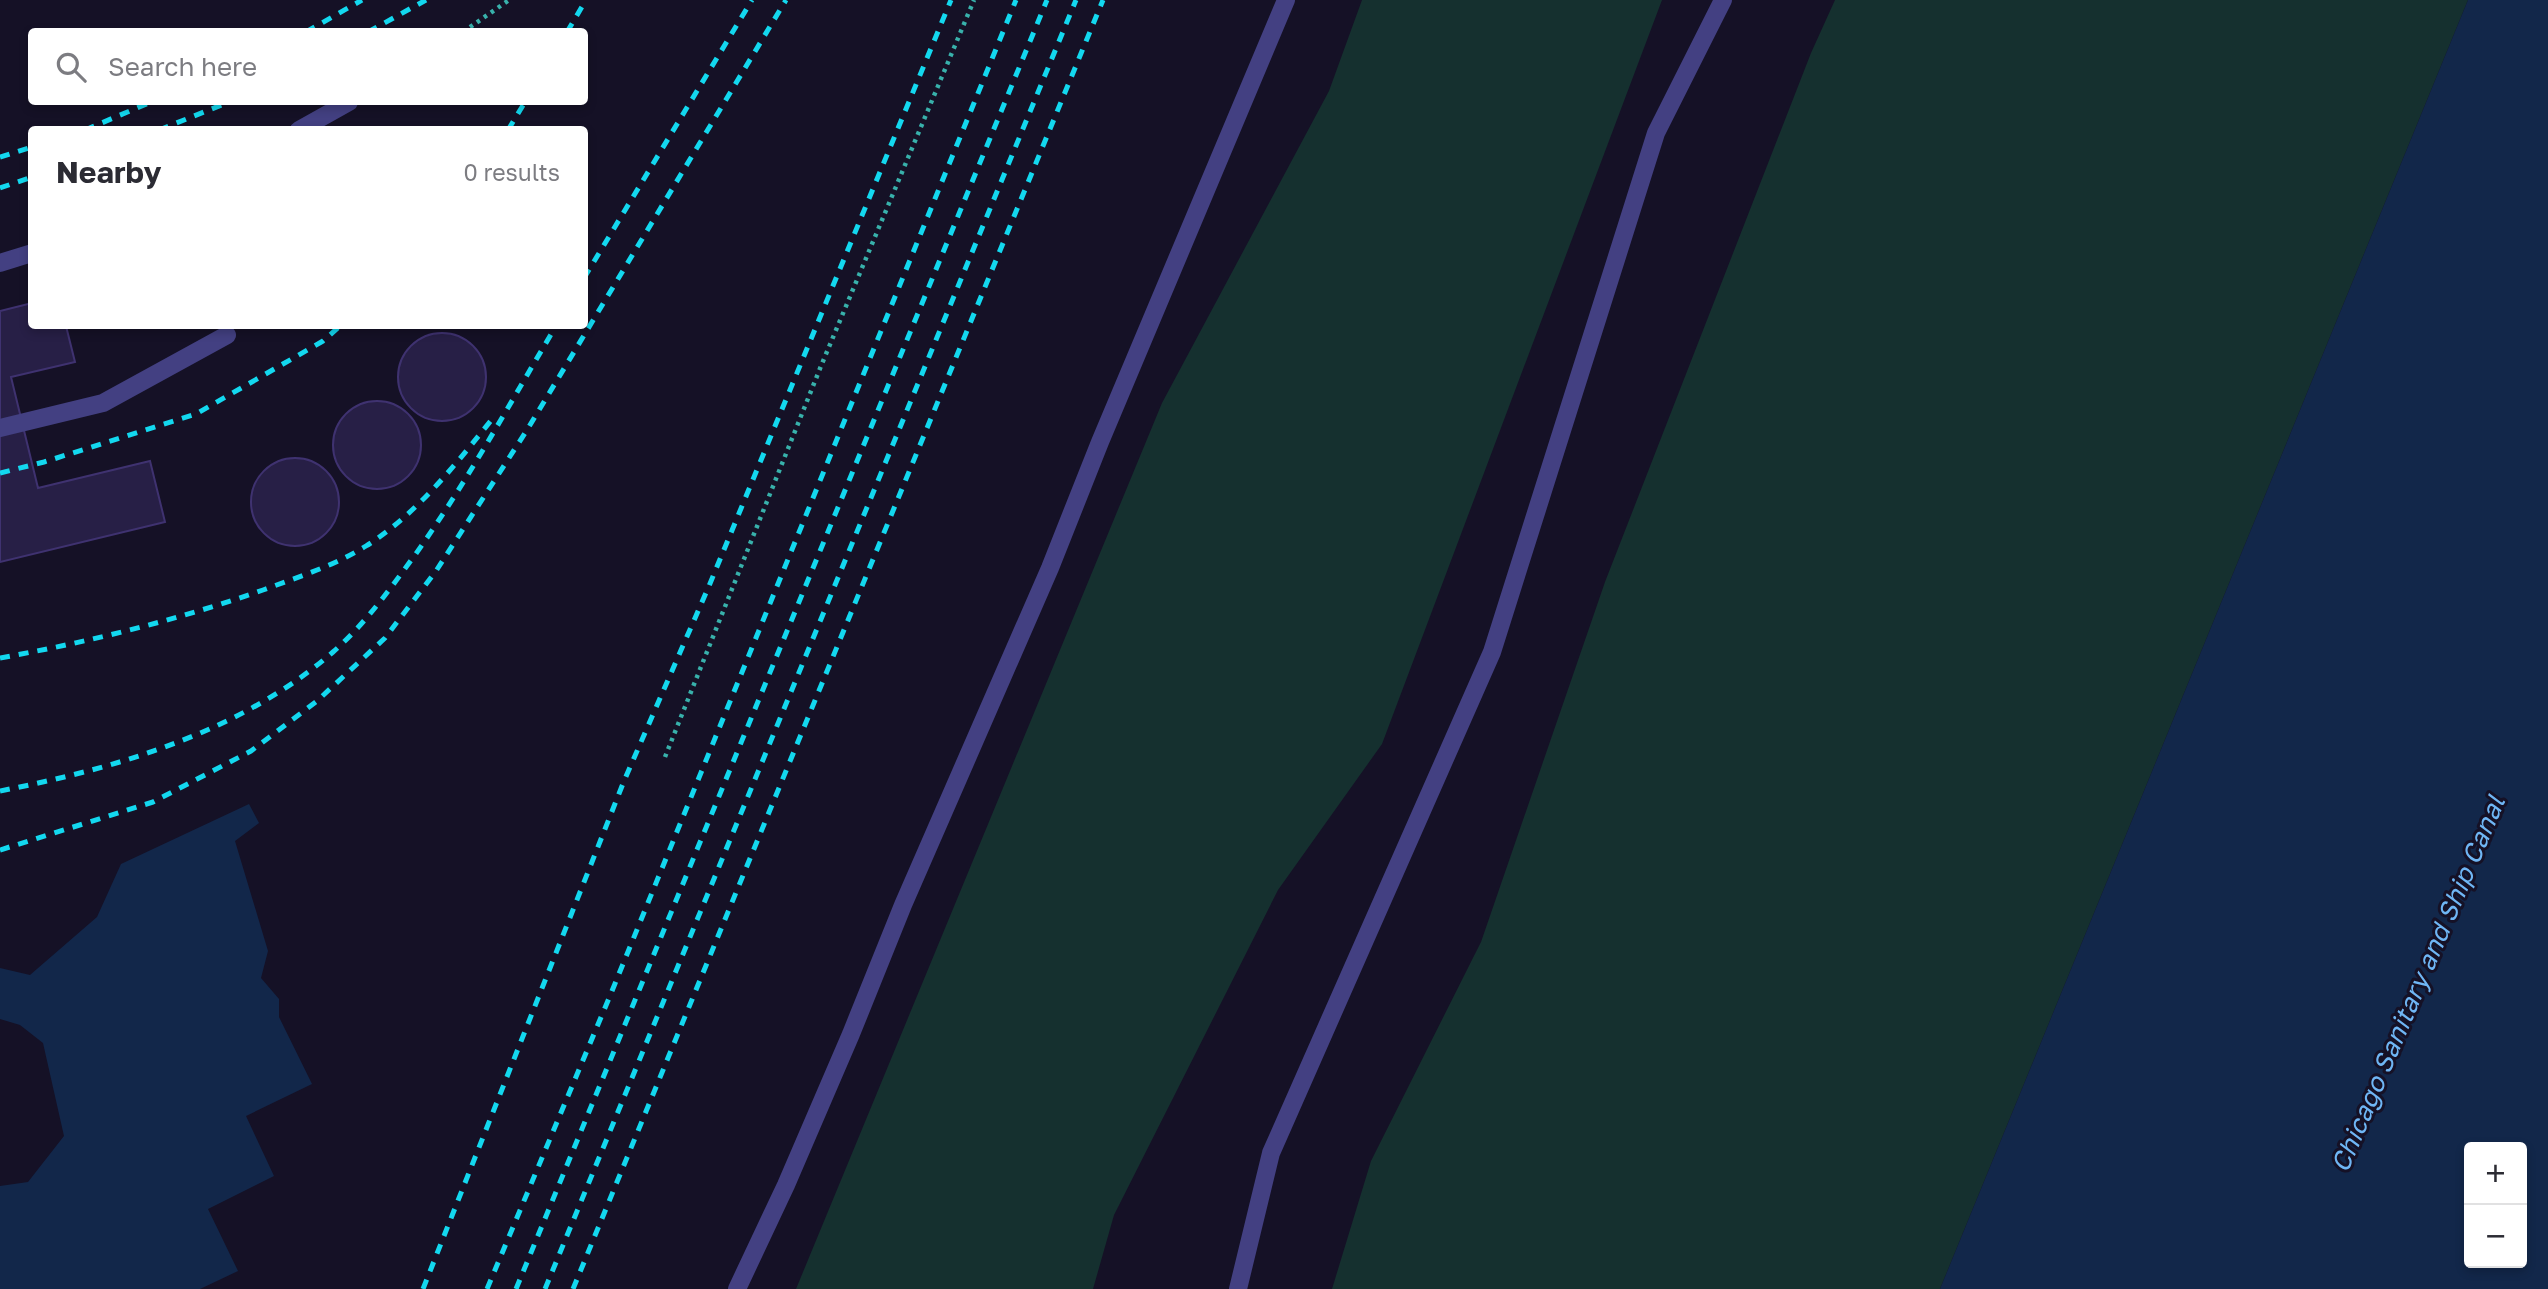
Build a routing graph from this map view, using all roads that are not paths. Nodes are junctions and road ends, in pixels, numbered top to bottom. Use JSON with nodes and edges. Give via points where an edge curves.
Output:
{"nodes":[{"id":1,"x":1286,"y":0,"type":"edge"},
{"id":2,"x":1723,"y":0,"type":"edge"},
{"id":3,"x":344,"y":105,"type":"edge"},
{"id":4,"x":306,"y":126,"type":"edge"},
{"id":5,"x":28,"y":254,"type":"edge"},
{"id":6,"x":0,"y":263,"type":"edge"},
{"id":7,"x":227,"y":335,"type":"dead end"},
{"id":8,"x":0,"y":428,"type":"edge"},
{"id":9,"x":737,"y":1289,"type":"edge"},
{"id":10,"x":1238,"y":1289,"type":"edge"}],
"edges":[{"from":1,"to":9,"type":"lane","via":[[852,1034]]},
{"from":2,"to":10,"type":"lane","via":[[1656,133],[1492,652],[1271,1153]]},
{"from":3,"to":4,"type":"lane"},
{"from":5,"to":6,"type":"lane"},
{"from":7,"to":8,"type":"lane","via":[[103,403]]}]}
